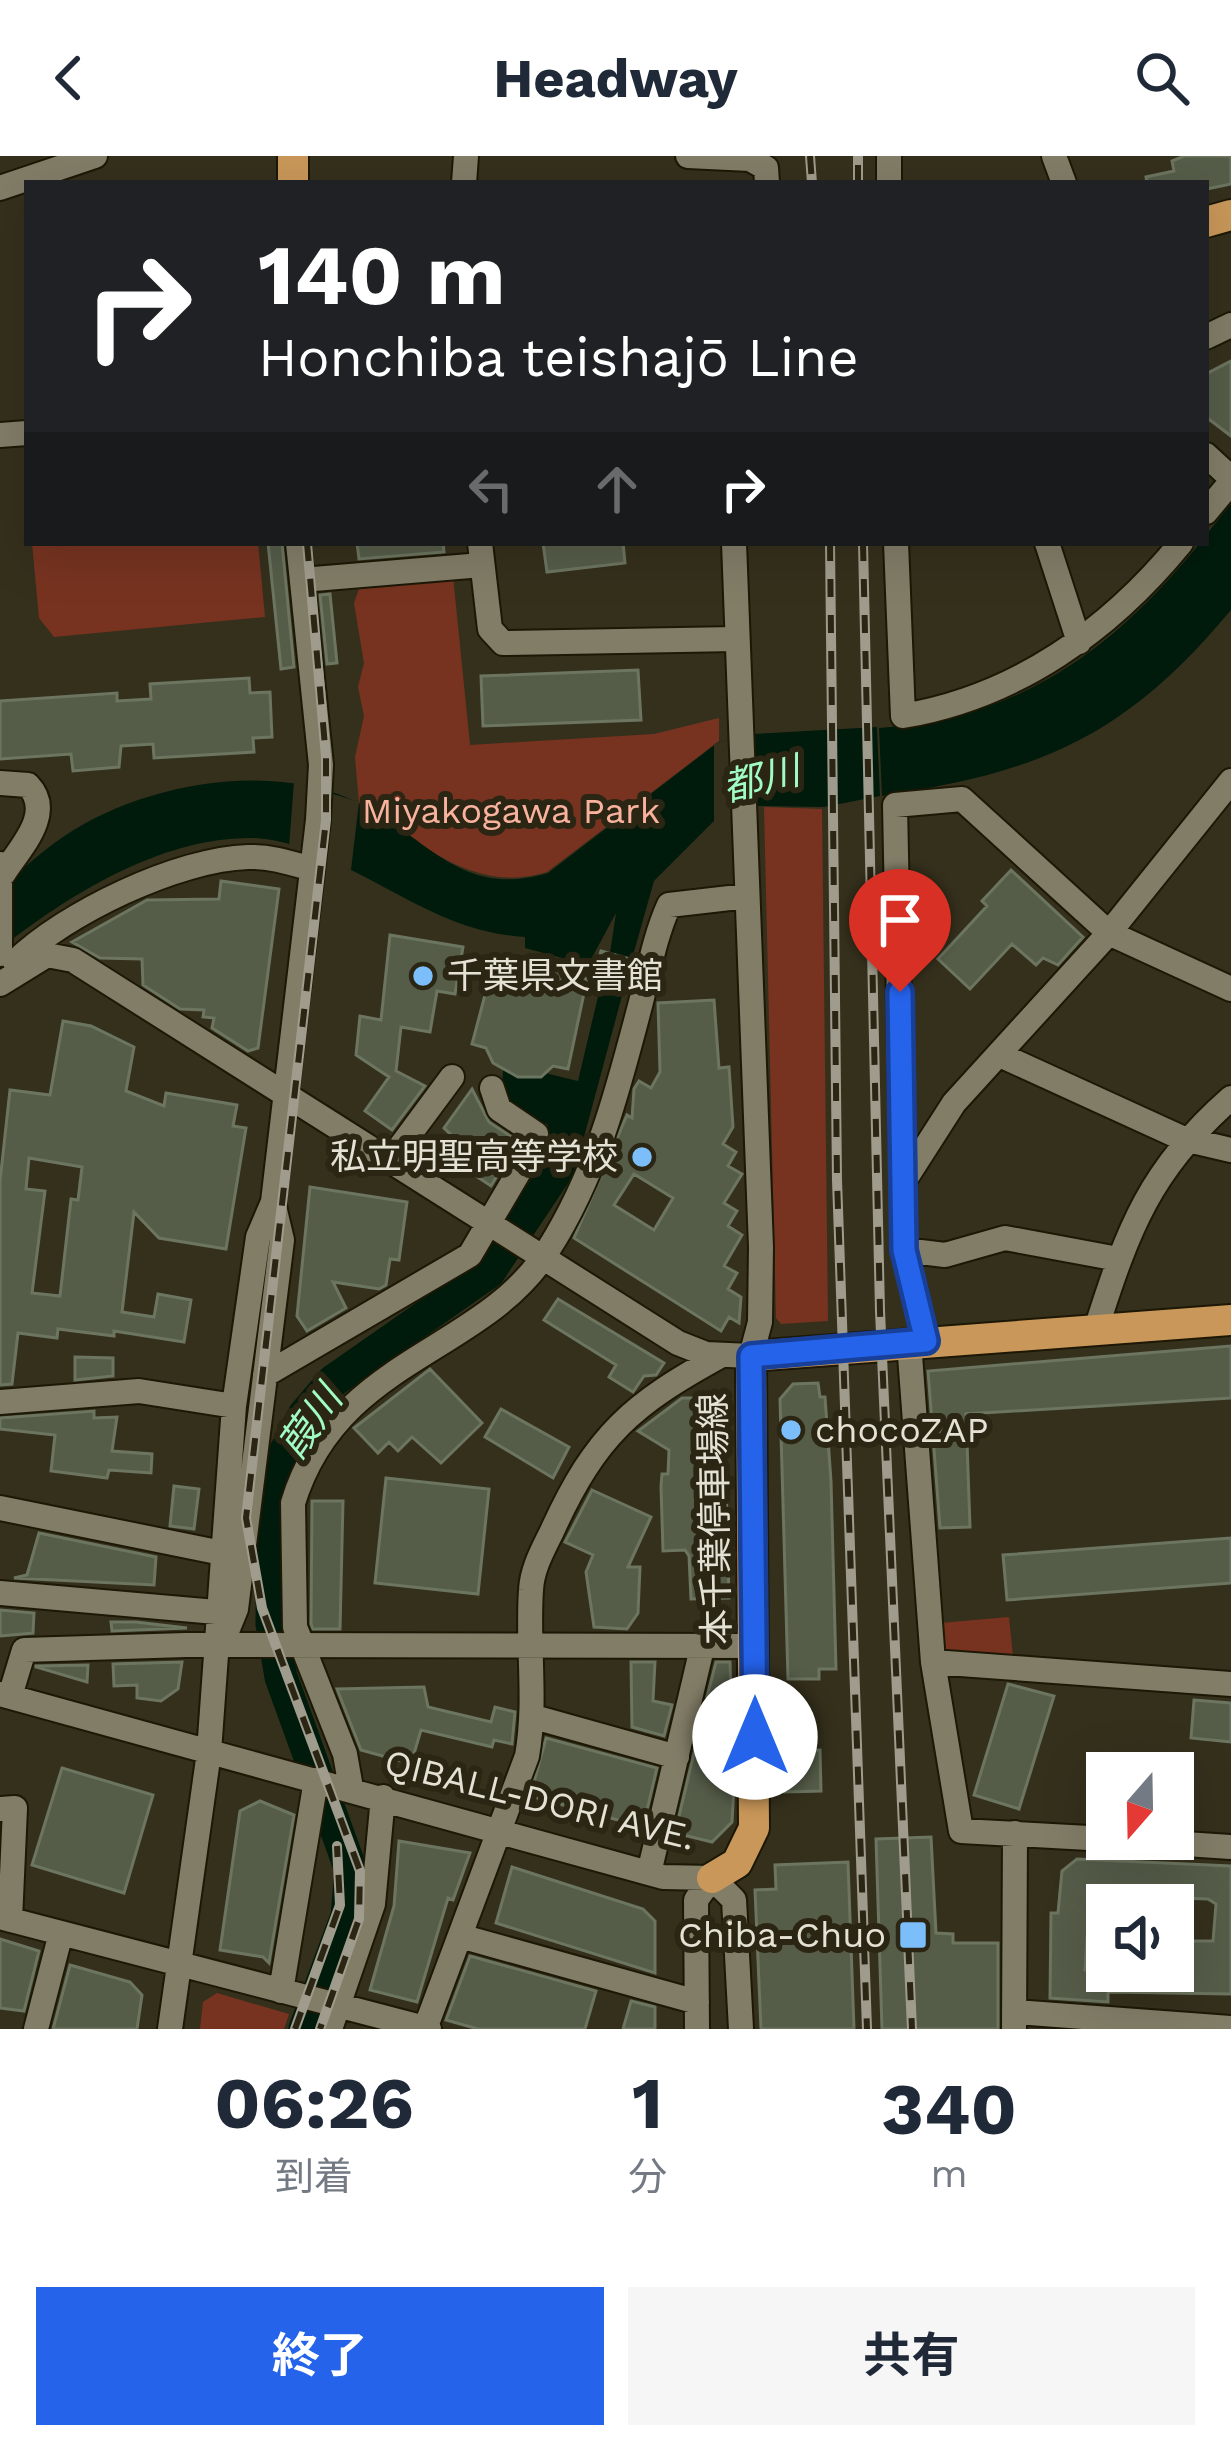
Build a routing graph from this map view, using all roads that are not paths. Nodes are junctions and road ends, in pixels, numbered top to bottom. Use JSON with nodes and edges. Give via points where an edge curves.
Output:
{"nodes":[{"id":1,"x":95,"y":156,"type":"edge"},
{"id":2,"x":692,"y":156,"type":"edge"},
{"id":3,"x":915,"y":156,"type":"edge"},
{"id":4,"x":32,"y":165,"type":"edge"},
{"id":5,"x":739,"y":165,"type":"edge"},
{"id":6,"x":889,"y":167,"type":"edge"},
{"id":7,"x":767,"y":180,"type":"edge"},
{"id":8,"x":2,"y":185,"type":"edge"},
{"id":9,"x":1209,"y":458,"type":"edge"},
{"id":10,"x":1231,"y":480,"type":"edge"},
{"id":11,"x":1209,"y":508,"type":"edge"},
{"id":12,"x":298,"y":546,"type":"edge"},
{"id":13,"x":734,"y":546,"type":"edge"},
{"id":14,"x":896,"y":546,"type":"edge"},
{"id":15,"x":1048,"y":546,"type":"edge"},
{"id":16,"x":1178,"y":546,"type":"edge"},
{"id":17,"x":481,"y":554,"type":"edge"},
{"id":18,"x":302,"y":580,"type":"junction"},
{"id":19,"x":736,"y":639,"type":"junction"},
{"id":20,"x":1079,"y":642,"type":"junction"},
{"id":21,"x":1231,"y":781,"type":"edge"},
{"id":22,"x":0,"y":783,"type":"edge"},
{"id":23,"x":2,"y":869,"type":"edge"},
{"id":24,"x":312,"y":869,"type":"junction"},
{"id":25,"x":747,"y":896,"type":"junction"},
{"id":26,"x":1109,"y":933,"type":"junction"},
{"id":27,"x":0,"y":954,"type":"edge"},
{"id":28,"x":0,"y":984,"type":"edge"},
{"id":29,"x":1231,"y":988,"type":"edge"},
{"id":30,"x":1000,"y":1055,"type":"junction"},
{"id":31,"x":452,"y":1077,"type":"dead end"},
{"id":32,"x":492,"y":1088,"type":"dead end"},
{"id":33,"x":286,"y":1091,"type":"junction"},
{"id":34,"x":1231,"y":1098,"type":"edge"},
{"id":35,"x":1184,"y":1139,"type":"junction"},
{"id":36,"x":1231,"y":1150,"type":"edge"},
{"id":37,"x":392,"y":1158,"type":"junction"},
{"id":38,"x":906,"y":1179,"type":"junction"},
{"id":39,"x":273,"y":1202,"type":"junction"},
{"id":40,"x":499,"y":1226,"type":"junction"},
{"id":41,"x":536,"y":1250,"type":"junction"},
{"id":42,"x":904,"y":1250,"type":"junction"},
{"id":43,"x":1118,"y":1259,"type":"junction"},
{"id":44,"x":1231,"y":1320,"type":"edge"},
{"id":45,"x":1096,"y":1329,"type":"junction"},
{"id":46,"x":917,"y":1341,"type":"junction"},
{"id":47,"x":737,"y":1356,"type":"junction"},
{"id":48,"x":265,"y":1375,"type":"junction"},
{"id":49,"x":0,"y":1402,"type":"edge"},
{"id":50,"x":234,"y":1406,"type":"junction"},
{"id":51,"x":0,"y":1508,"type":"edge"},
{"id":52,"x":223,"y":1553,"type":"junction"},
{"id":53,"x":0,"y":1593,"type":"edge"},
{"id":54,"x":216,"y":1612,"type":"junction"},
{"id":55,"x":756,"y":1646,"type":"junction"},
{"id":56,"x":295,"y":1647,"type":"junction"},
{"id":57,"x":220,"y":1648,"type":"junction"},
{"id":58,"x":531,"y":1648,"type":"junction"},
{"id":59,"x":702,"y":1648,"type":"junction"},
{"id":60,"x":933,"y":1661,"type":"junction"},
{"id":61,"x":1231,"y":1684,"type":"edge"},
{"id":62,"x":5,"y":1695,"type":"edge"},
{"id":63,"x":534,"y":1717,"type":"junction"},
{"id":64,"x":209,"y":1752,"type":"junction"},
{"id":65,"x":677,"y":1757,"type":"junction"},
{"id":66,"x":312,"y":1784,"type":"junction"},
{"id":67,"x":351,"y":1789,"type":"junction"},
{"id":68,"x":383,"y":1797,"type":"junction"},
{"id":69,"x":0,"y":1809,"type":"edge"},
{"id":70,"x":499,"y":1830,"type":"junction"},
{"id":71,"x":1015,"y":1833,"type":"junction"},
{"id":72,"x":1086,"y":1838,"type":"edge"},
{"id":73,"x":1194,"y":1845,"type":"edge"},
{"id":74,"x":1231,"y":1847,"type":"edge"},
{"id":75,"x":649,"y":1873,"type":"junction"},
{"id":76,"x":712,"y":1878,"type":"junction"},
{"id":77,"x":5,"y":1919,"type":"edge"},
{"id":78,"x":61,"y":1934,"type":"junction"},
{"id":79,"x":460,"y":1936,"type":"junction"},
{"id":80,"x":178,"y":1964,"type":"junction"},
{"id":81,"x":740,"y":1987,"type":"junction"},
{"id":82,"x":696,"y":1995,"type":"junction"},
{"id":83,"x":316,"y":2005,"type":"edge"},
{"id":84,"x":1014,"y":2020,"type":"edge"},
{"id":85,"x":1231,"y":2028,"type":"edge"},
{"id":86,"x":36,"y":2029,"type":"edge"},
{"id":87,"x":170,"y":2029,"type":"edge"},
{"id":88,"x":427,"y":2029,"type":"edge"},
{"id":89,"x":697,"y":2029,"type":"edge"},
{"id":90,"x":741,"y":2029,"type":"edge"}],
"edges":[{"from":1,"to":4,"type":"street"},
{"from":2,"to":5,"type":"street"},
{"from":3,"to":6,"type":"street"},
{"from":4,"to":8,"type":"street"},
{"from":5,"to":7,"type":"street","via":[[766,168]]},
{"from":9,"to":10,"type":"street"},
{"from":10,"to":11,"type":"street"},
{"from":12,"to":18,"type":"street"},
{"from":13,"to":19,"type":"street"},
{"from":14,"to":20,"type":"street","via":[[902,716],[984,697]]},
{"from":15,"to":20,"type":"street"},
{"from":16,"to":20,"type":"street","via":[[1140,592]]},
{"from":17,"to":18,"type":"street"},
{"from":17,"to":19,"type":"street","via":[[490,629],[503,643]]},
{"from":18,"to":24,"type":"street","via":[[321,765]]},
{"from":19,"to":25,"type":"street"},
{"from":21,"to":26,"type":"street"},
{"from":22,"to":23,"type":"street","via":[[28,785],[38,805],[37,823]]},
{"from":23,"to":27,"type":"street"},
{"from":24,"to":28,"type":"street","via":[[248,856],[164,875],[34,943]]},
{"from":24,"to":33,"type":"street"},
{"from":25,"to":41,"type":"street","via":[[669,905],[592,1171]]},
{"from":25,"to":47,"type":"street","via":[[760,1322]]},
{"from":26,"to":29,"type":"street"},
{"from":26,"to":30,"type":"street"},
{"from":26,"to":38,"type":"street","via":[[962,799],[895,805]]},
{"from":28,"to":33,"type":"street","via":[[58,954]]},
{"from":30,"to":35,"type":"street"},
{"from":30,"to":38,"type":"street","via":[[955,1103]]},
{"from":31,"to":37,"type":"street"},
{"from":32,"to":40,"type":"street","via":[[499,1109],[537,1141]]},
{"from":33,"to":37,"type":"street"},
{"from":33,"to":39,"type":"street"},
{"from":34,"to":35,"type":"street"},
{"from":35,"to":36,"type":"street"},
{"from":35,"to":43,"type":"street","via":[[1143,1201]]},
{"from":37,"to":40,"type":"street"},
{"from":38,"to":42,"type":"street"},
{"from":39,"to":48,"type":"street","via":[[282,1240]]},
{"from":39,"to":50,"type":"street","via":[[258,1237]]},
{"from":40,"to":41,"type":"street"},
{"from":40,"to":48,"type":"street","via":[[470,1255]]},
{"from":41,"to":47,"type":"street","via":[[678,1342]]},
{"from":41,"to":56,"type":"street","via":[[490,1308],[362,1393],[309,1466],[293,1503]]},
{"from":42,"to":43,"type":"street","via":[[945,1255],[1005,1238]]},
{"from":42,"to":46,"type":"street"},
{"from":43,"to":45,"type":"street"},
{"from":44,"to":45,"type":"main road"},
{"from":45,"to":46,"type":"main road"},
{"from":46,"to":47,"type":"main road"},
{"from":46,"to":60,"type":"street"},
{"from":47,"to":55,"type":"main road","name":"本千葉停車場線"},
{"from":47,"to":58,"type":"street","via":[[648,1399],[600,1441],[533,1574]]},
{"from":48,"to":57,"type":"street","via":[[236,1609]]},
{"from":49,"to":50,"type":"street","via":[[139,1391]]},
{"from":50,"to":52,"type":"street"},
{"from":51,"to":52,"type":"street"},
{"from":52,"to":54,"type":"street"},
{"from":53,"to":54,"type":"street"},
{"from":54,"to":57,"type":"street"},
{"from":55,"to":59,"type":"street"},
{"from":55,"to":76,"type":"main road","name":"本千葉停車場線","via":[[754,1828],[737,1863]]},
{"from":56,"to":57,"type":"street"},
{"from":56,"to":58,"type":"street"},
{"from":56,"to":67,"type":"street","via":[[345,1754]]},
{"from":57,"to":62,"type":"street","via":[[24,1650]]},
{"from":57,"to":64,"type":"street"},
{"from":58,"to":59,"type":"street"},
{"from":58,"to":63,"type":"street"},
{"from":59,"to":65,"type":"street"},
{"from":60,"to":61,"type":"street"},
{"from":60,"to":71,"type":"street","via":[[961,1831]]},
{"from":62,"to":64,"type":"street"},
{"from":63,"to":65,"type":"street"},
{"from":63,"to":70,"type":"street"},
{"from":64,"to":66,"type":"street"},
{"from":64,"to":80,"type":"street"},
{"from":65,"to":75,"type":"street"},
{"from":66,"to":67,"type":"street","name":"QIBALL-DORI AVE."},
{"from":66,"to":83,"type":"street"},
{"from":67,"to":68,"type":"street","name":"QIBALL-DORI AVE."},
{"from":68,"to":70,"type":"street","name":"QIBALL-DORI AVE."},
{"from":68,"to":83,"type":"street","via":[[373,1904]]},
{"from":69,"to":77,"type":"street","via":[[15,1808]]},
{"from":70,"to":75,"type":"street","name":"QIBALL-DORI AVE."},
{"from":70,"to":79,"type":"street"},
{"from":71,"to":72,"type":"street"},
{"from":71,"to":84,"type":"street"},
{"from":73,"to":74,"type":"street"},
{"from":75,"to":76,"type":"street","name":"QIBALL-DORI AVE."},
{"from":76,"to":81,"type":"street","via":[[734,1900]]},
{"from":76,"to":82,"type":"street","via":[[696,1900]]},
{"from":77,"to":78,"type":"street"},
{"from":78,"to":80,"type":"street"},
{"from":78,"to":86,"type":"street"},
{"from":79,"to":82,"type":"street"},
{"from":79,"to":88,"type":"street"},
{"from":80,"to":83,"type":"street"},
{"from":80,"to":87,"type":"street"},
{"from":81,"to":82,"type":"street"},
{"from":81,"to":90,"type":"street"},
{"from":82,"to":89,"type":"street"},
{"from":83,"to":88,"type":"street"},
{"from":84,"to":85,"type":"street"}]}
